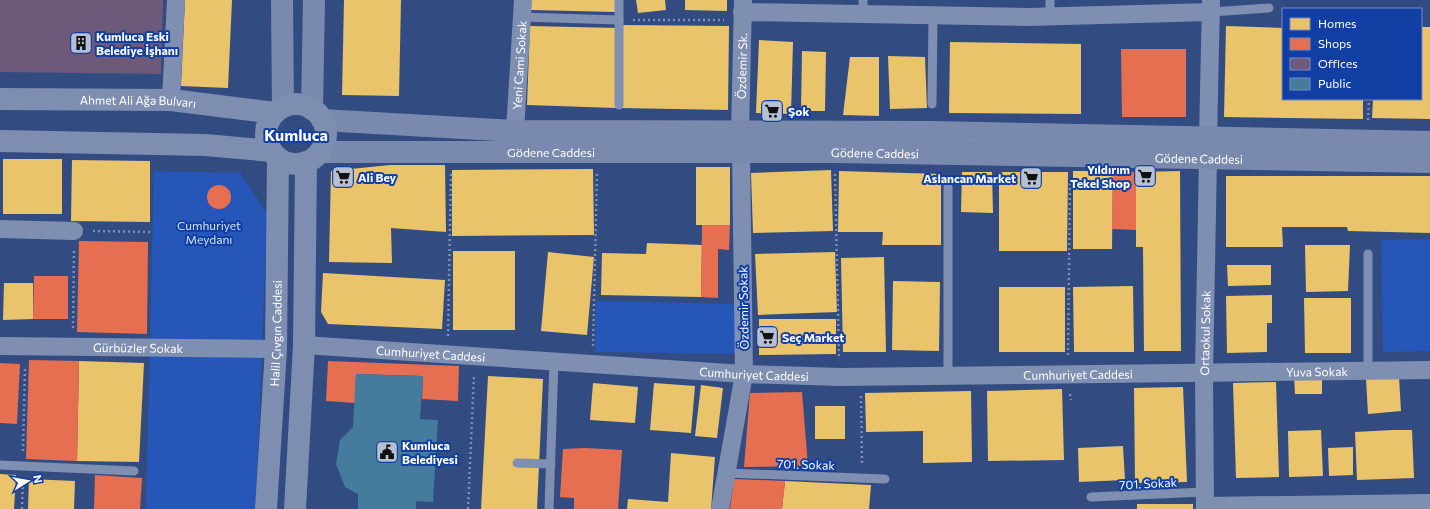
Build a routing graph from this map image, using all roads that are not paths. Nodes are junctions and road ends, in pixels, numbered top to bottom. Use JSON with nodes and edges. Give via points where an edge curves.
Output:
{"nodes":[{"id":1,"x":176,"y":0,"type":"edge"},
{"id":2,"x":282,"y":0,"type":"edge"},
{"id":3,"x":314,"y":0,"type":"edge"},
{"id":4,"x":619,"y":0,"type":"edge"},
{"id":5,"x":1211,"y":6,"type":"edge"},
{"id":6,"x":863,"y":7,"type":"edge"},
{"id":7,"x":1269,"y":8,"type":"dead end"},
{"id":8,"x":522,"y":9,"type":"edge"},
{"id":9,"x":1050,"y":9,"type":"edge"},
{"id":10,"x":742,"y":11,"type":"edge"},
{"id":11,"x":933,"y":15,"type":"junction"},
{"id":12,"x":619,"y":20,"type":"junction"},
{"id":13,"x":0,"y":99,"type":"edge"},
{"id":14,"x":170,"y":100,"type":"junction"},
{"id":15,"x":932,"y":104,"type":"dead end"},
{"id":16,"x":619,"y":105,"type":"dead end"},
{"id":17,"x":279,"y":110,"type":"junction"},
{"id":18,"x":317,"y":114,"type":"junction"},
{"id":19,"x":515,"y":131,"type":"junction"},
{"id":20,"x":0,"y":141,"type":"edge"},
{"id":21,"x":740,"y":142,"type":"junction"},
{"id":22,"x":1430,"y":142,"type":"edge"},
{"id":23,"x":1208,"y":148,"type":"junction"},
{"id":24,"x":275,"y":154,"type":"junction"},
{"id":25,"x":313,"y":157,"type":"junction"},
{"id":26,"x":1430,"y":162,"type":"edge"},
{"id":27,"x":948,"y":187,"type":"dead end"},
{"id":28,"x":0,"y":229,"type":"edge"},
{"id":29,"x":74,"y":231,"type":"road end"},
{"id":30,"x":1368,"y":254,"type":"dead end"},
{"id":31,"x":304,"y":345,"type":"junction"},
{"id":32,"x":0,"y":346,"type":"edge"},
{"id":33,"x":276,"y":349,"type":"junction"},
{"id":34,"x":554,"y":362,"type":"junction"},
{"id":35,"x":1368,"y":370,"type":"junction"},
{"id":36,"x":1430,"y":370,"type":"edge"},
{"id":37,"x":1204,"y":372,"type":"junction"},
{"id":38,"x":744,"y":374,"type":"junction"},
{"id":39,"x":948,"y":375,"type":"junction"},
{"id":40,"x":517,"y":463,"type":"dead end"},
{"id":41,"x":550,"y":464,"type":"junction"},
{"id":42,"x":0,"y":465,"type":"edge"},
{"id":43,"x":134,"y":471,"type":"dead end"},
{"id":44,"x":726,"y":473,"type":"junction"},
{"id":45,"x":885,"y":479,"type":"dead end"},
{"id":46,"x":1091,"y":498,"type":"dead end"},
{"id":47,"x":1205,"y":502,"type":"edge"},
{"id":48,"x":1430,"y":503,"type":"edge"},
{"id":49,"x":1404,"y":506,"type":"edge"},
{"id":50,"x":266,"y":509,"type":"edge"},
{"id":51,"x":295,"y":509,"type":"edge"},
{"id":52,"x":549,"y":509,"type":"edge"},
{"id":53,"x":720,"y":509,"type":"edge"}],
"edges":[{"from":1,"to":14,"type":"street"},
{"from":2,"to":17,"type":"main road"},
{"from":3,"to":18,"type":"main road"},
{"from":4,"to":12,"type":"lane"},
{"from":5,"to":7,"type":"lane"},
{"from":5,"to":9,"type":"street"},
{"from":5,"to":23,"type":"street","name":"Ortaokul Sokak"},
{"from":6,"to":10,"type":"street"},
{"from":6,"to":11,"type":"street"},
{"from":8,"to":12,"type":"lane"},
{"from":8,"to":19,"type":"street","name":"Yeni Cami Sokak"},
{"from":9,"to":11,"type":"street"},
{"from":10,"to":21,"type":"street","name":"Özdemir Sk."},
{"from":11,"to":15,"type":"lane"},
{"from":12,"to":16,"type":"lane"},
{"from":13,"to":14,"type":"highway","name":"Ahmet Ali Ağa Bulvarı"},
{"from":14,"to":17,"type":"highway","name":"Ahmet Ali Ağa Bulvarı"},
{"from":17,"to":18,"type":"highway","via":[[292,105],[302,105]]},
{"from":17,"to":24,"type":"highway","via":[[269,122],[266,132],[267,142]]},
{"from":18,"to":19,"type":"main road","name":"Gödene Caddesi"},
{"from":18,"to":25,"type":"highway","via":[[325,127],[326,135],[324,144]]},
{"from":19,"to":21,"type":"main road","name":"Gödene Caddesi"},
{"from":20,"to":24,"type":"highway","via":[[204,144]]},
{"from":21,"to":23,"type":"main road","name":"Gödene Caddesi","via":[[932,132]]},
{"from":21,"to":23,"type":"main road","name":"Gödene Caddesi","via":[[834,152],[1070,155]]},
{"from":21,"to":25,"type":"main road","name":"Gödene Caddesi","via":[[598,152],[451,152]]},
{"from":21,"to":38,"type":"street","name":"Özdemir Sokak"},
{"from":22,"to":23,"type":"main road","name":"Gödene Caddesi"},
{"from":23,"to":26,"type":"main road","name":"Gödene Caddesi"},
{"from":23,"to":37,"type":"street","name":"Ortaokul Sokak"},
{"from":24,"to":25,"type":"highway","via":[[287,162],[296,164]]},
{"from":24,"to":33,"type":"highway","name":"Halil Çıvgın Caddesi"},
{"from":25,"to":31,"type":"highway"},
{"from":27,"to":39,"type":"lane"},
{"from":28,"to":29,"type":"street"},
{"from":30,"to":35,"type":"lane"},
{"from":31,"to":34,"type":"street","name":"Cumhuriyet Caddesi"},
{"from":31,"to":51,"type":"highway"},
{"from":32,"to":33,"type":"street","name":"Gürbüzler Sokak"},
{"from":33,"to":50,"type":"highway","name":"Halil Çıvgın Caddesi"},
{"from":34,"to":38,"type":"street","name":"Cumhuriyet Caddesi"},
{"from":34,"to":41,"type":"lane"},
{"from":35,"to":36,"type":"street","name":"Yuva Sokak"},
{"from":35,"to":37,"type":"street","name":"Yuva Sokak"},
{"from":37,"to":39,"type":"street","name":"Cumhuriyet Caddesi"},
{"from":37,"to":47,"type":"street","name":"Ortaokul Sokak"},
{"from":38,"to":39,"type":"street","name":"Cumhuriyet Caddesi","via":[[840,377]]},
{"from":38,"to":44,"type":"street","name":"Özdemir Sokak"},
{"from":40,"to":41,"type":"lane"},
{"from":41,"to":52,"type":"lane"},
{"from":42,"to":43,"type":"lane"},
{"from":44,"to":45,"type":"lane","name":"701. Sokak"},
{"from":44,"to":53,"type":"street","name":"Özdemir Sokak"},
{"from":46,"to":47,"type":"lane","name":"701. Sokak"},
{"from":47,"to":49,"type":"street"},
{"from":48,"to":49,"type":"street"}]}
